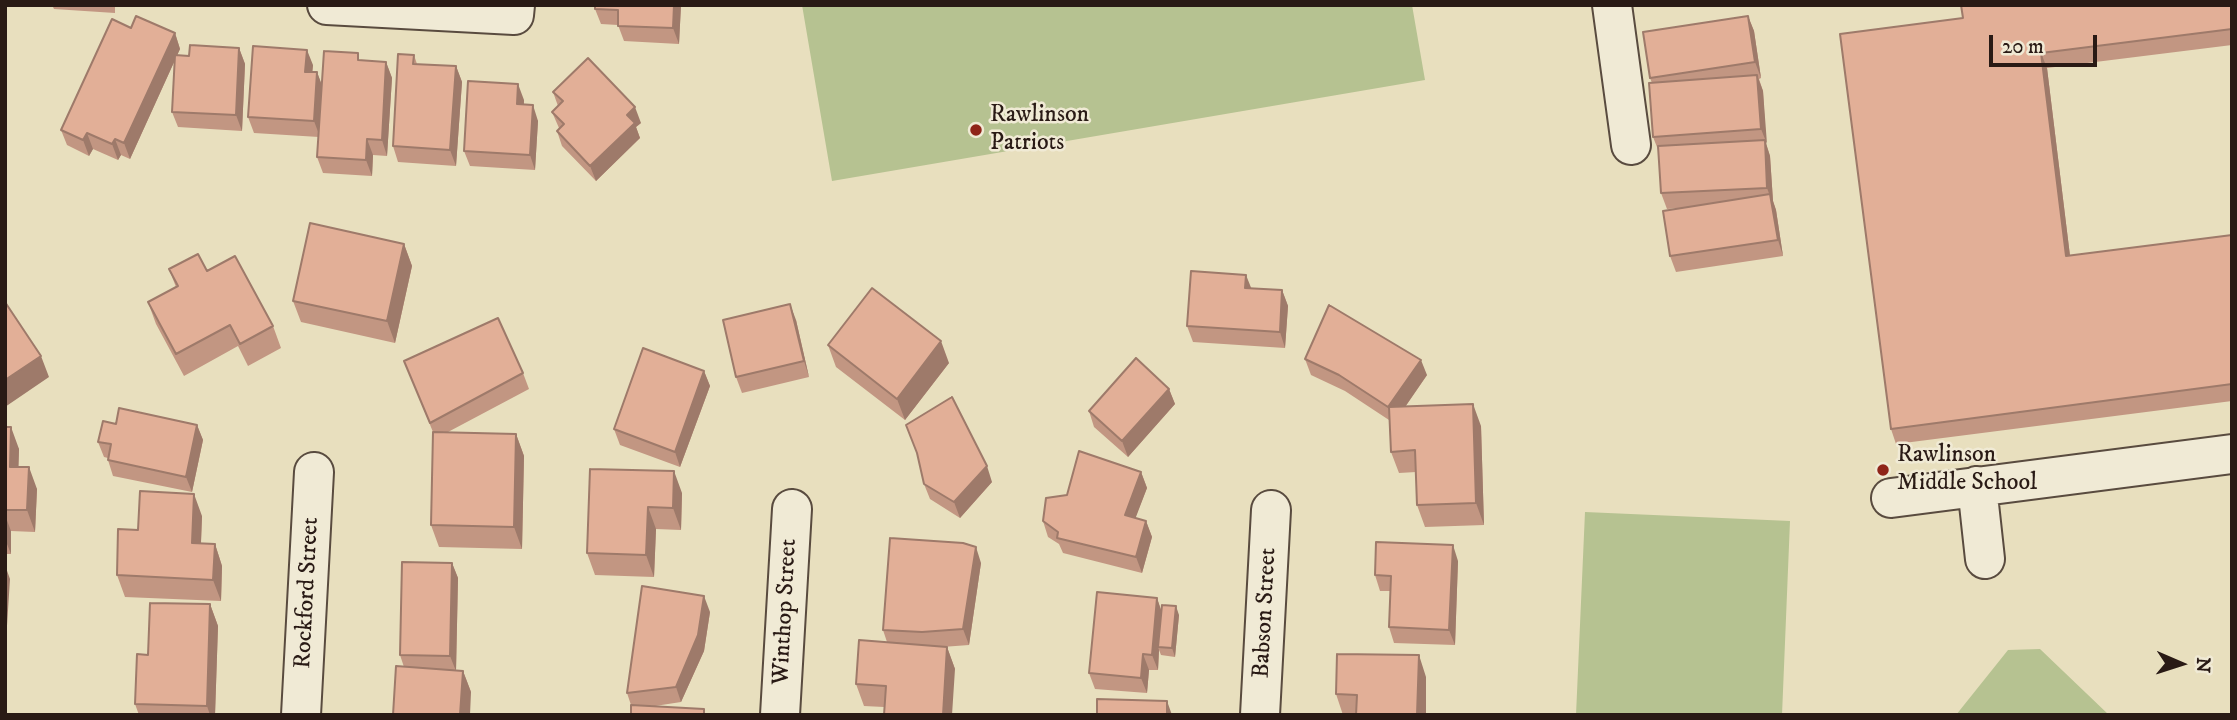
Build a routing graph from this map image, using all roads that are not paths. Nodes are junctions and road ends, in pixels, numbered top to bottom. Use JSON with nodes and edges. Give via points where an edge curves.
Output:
{"nodes":[{"id":1,"x":327,"y":5,"type":"edge"},
{"id":2,"x":1612,"y":5,"type":"edge"},
{"id":3,"x":515,"y":10,"type":"edge"},
{"id":4,"x":1631,"y":145,"type":"dead end"},
{"id":5,"x":2232,"y":454,"type":"edge"},
{"id":6,"x":314,"y":472,"type":"dead end"},
{"id":7,"x":1977,"y":486,"type":"junction"},
{"id":8,"x":1891,"y":498,"type":"dead end"},
{"id":9,"x":792,"y":509,"type":"dead end"},
{"id":10,"x":1271,"y":510,"type":"dead end"},
{"id":11,"x":1985,"y":559,"type":"dead end"},
{"id":12,"x":301,"y":715,"type":"edge"},
{"id":13,"x":780,"y":715,"type":"edge"},
{"id":14,"x":1260,"y":715,"type":"edge"}],
"edges":[{"from":1,"to":3,"type":"street"},
{"from":2,"to":4,"type":"street"},
{"from":5,"to":7,"type":"street"},
{"from":6,"to":12,"type":"street","name":"Rockford Street"},
{"from":7,"to":8,"type":"street"},
{"from":7,"to":11,"type":"street"},
{"from":9,"to":13,"type":"street","name":"Winthop Street"},
{"from":10,"to":14,"type":"street","name":"Babson Street"}]}
